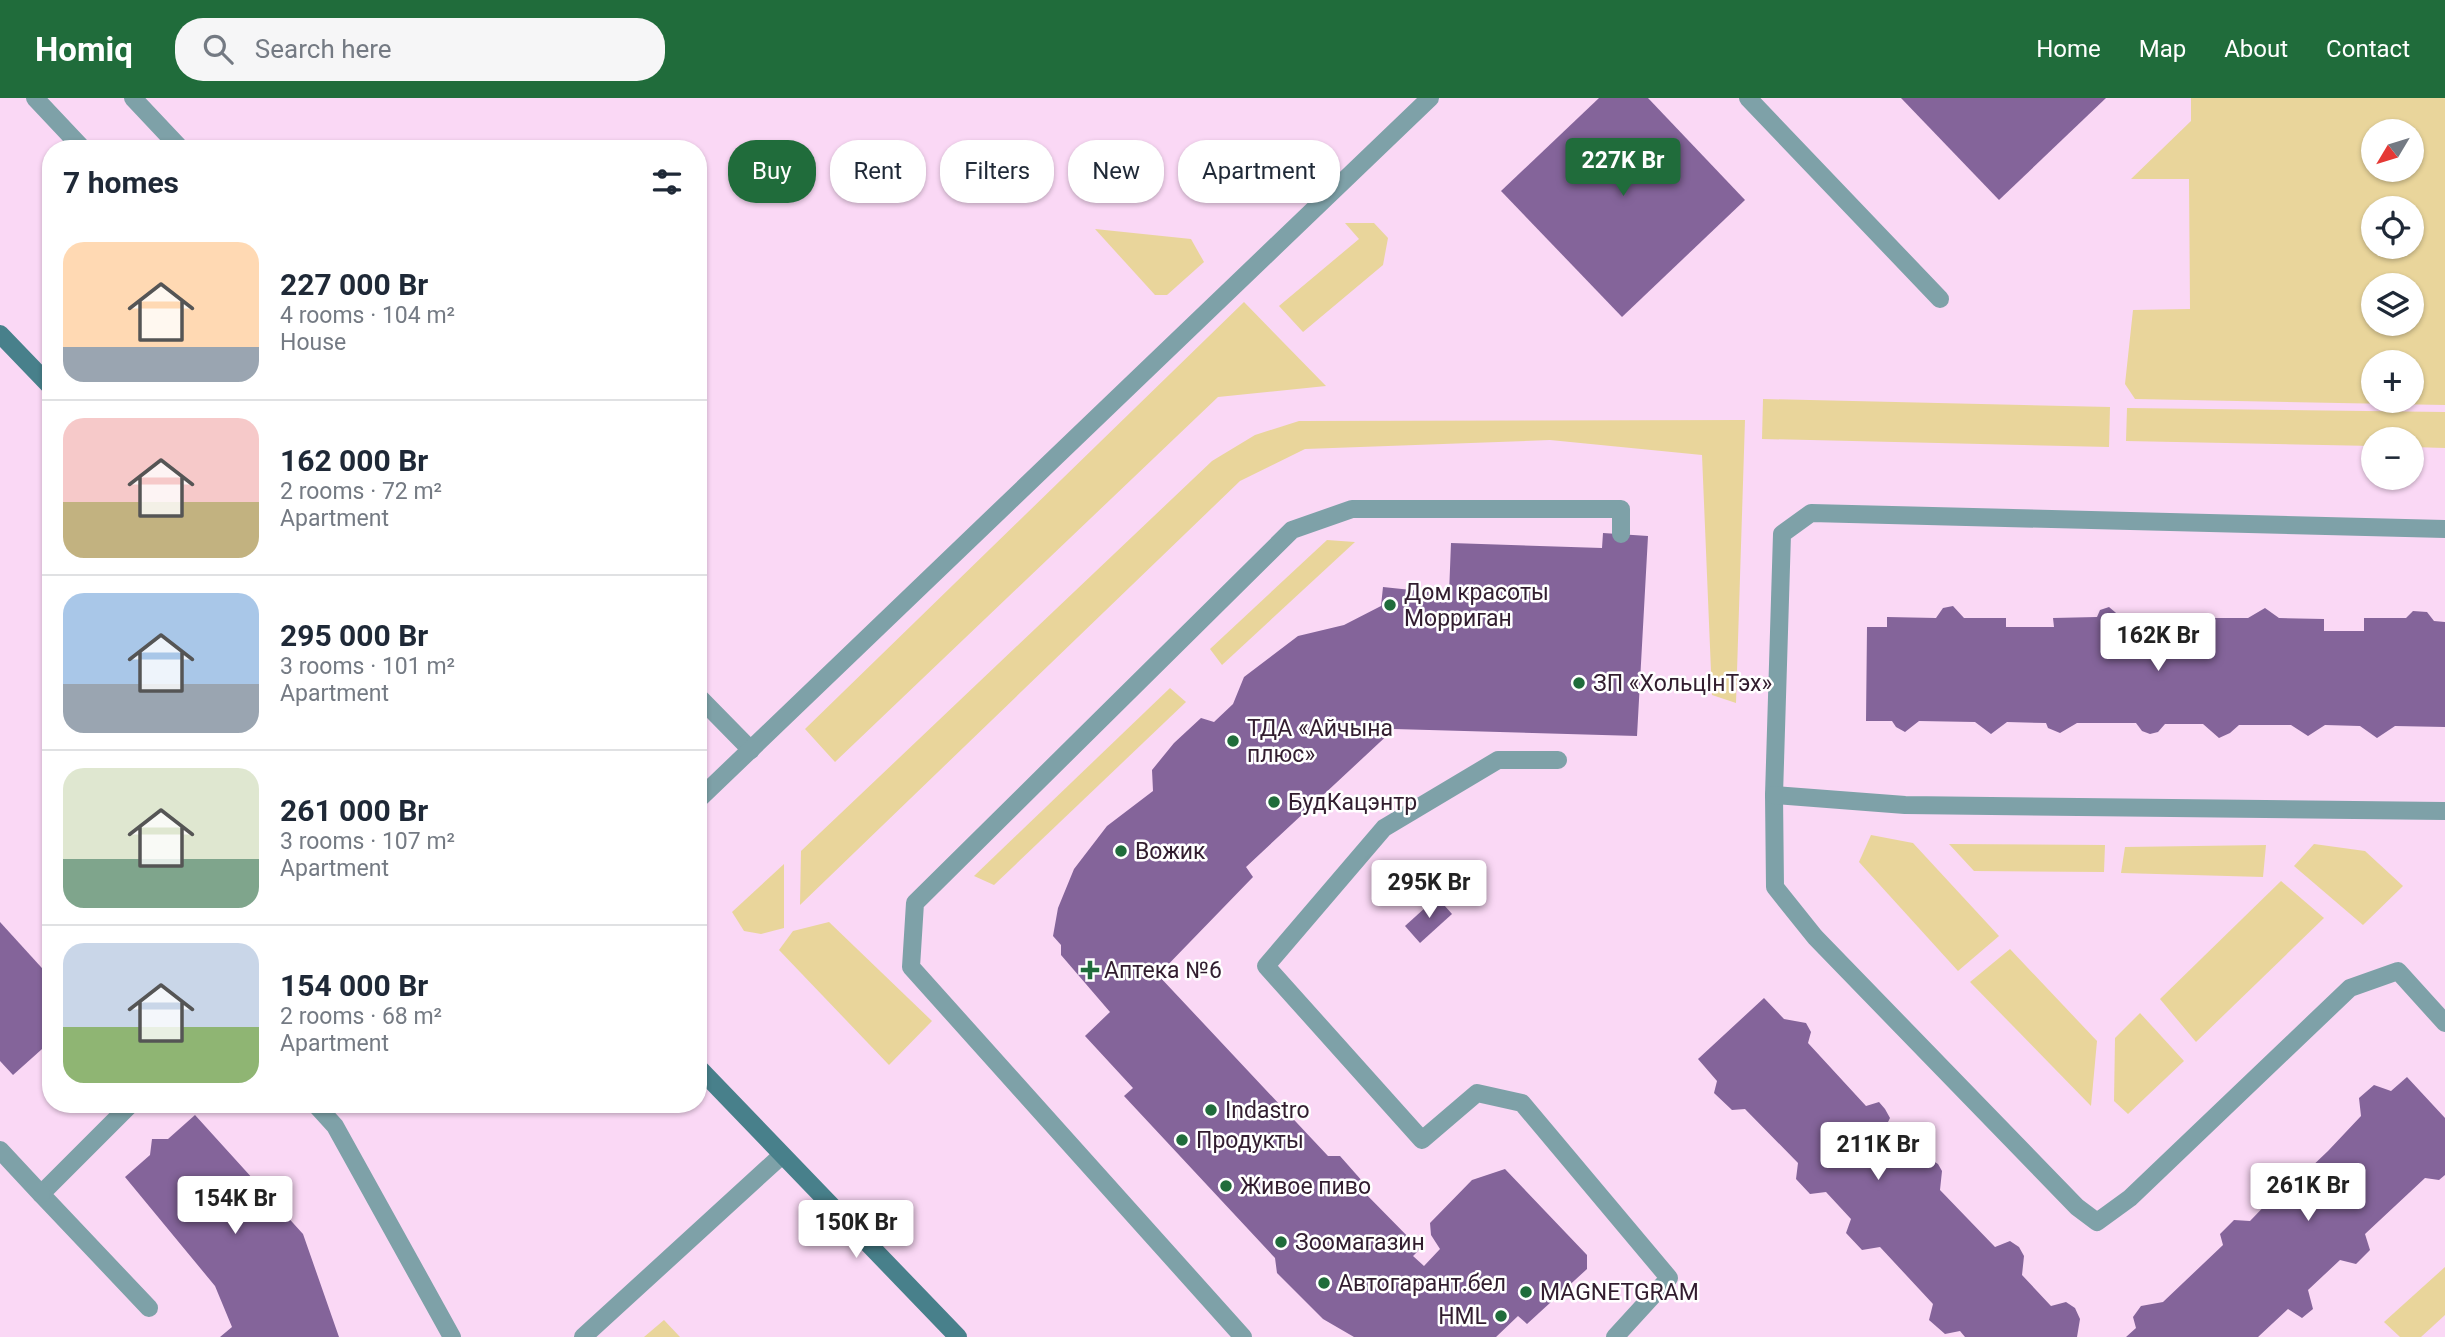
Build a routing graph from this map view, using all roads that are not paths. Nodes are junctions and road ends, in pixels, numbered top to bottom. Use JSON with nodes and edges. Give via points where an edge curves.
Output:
{"nodes":[{"id":1,"x":35,"y":98,"type":"edge"},
{"id":2,"x":133,"y":98,"type":"edge"},
{"id":3,"x":1430,"y":98,"type":"edge"},
{"id":4,"x":1748,"y":98,"type":"edge"},
{"id":5,"x":75,"y":140,"type":"edge"},
{"id":6,"x":173,"y":140,"type":"edge"},
{"id":7,"x":1940,"y":299,"type":"dead end"},
{"id":8,"x":0,"y":334,"type":"edge"},
{"id":9,"x":42,"y":378,"type":"edge"},
{"id":10,"x":2445,"y":529,"type":"edge"},
{"id":11,"x":1621,"y":534,"type":"dead end"},
{"id":12,"x":707,"y":705,"type":"edge"},
{"id":13,"x":751,"y":750,"type":"junction"},
{"id":14,"x":1558,"y":760,"type":"dead end"},
{"id":15,"x":707,"y":792,"type":"edge"},
{"id":16,"x":1774,"y":795,"type":"junction"},
{"id":17,"x":2445,"y":811,"type":"edge"},
{"id":18,"x":2445,"y":1023,"type":"edge"},
{"id":19,"x":707,"y":1077,"type":"edge"},
{"id":20,"x":122,"y":1113,"type":"edge"},
{"id":21,"x":323,"y":1113,"type":"edge"},
{"id":22,"x":0,"y":1150,"type":"edge"},
{"id":23,"x":781,"y":1156,"type":"junction"},
{"id":24,"x":41,"y":1194,"type":"junction"},
{"id":25,"x":149,"y":1308,"type":"dead end"},
{"id":26,"x":453,"y":1337,"type":"edge"},
{"id":27,"x":583,"y":1337,"type":"edge"},
{"id":28,"x":958,"y":1337,"type":"edge"},
{"id":29,"x":1243,"y":1337,"type":"edge"},
{"id":30,"x":1615,"y":1337,"type":"edge"}],
"edges":[{"from":1,"to":5,"type":"lane"},
{"from":2,"to":6,"type":"lane"},
{"from":3,"to":13,"type":"lane"},
{"from":4,"to":7,"type":"lane"},
{"from":8,"to":9,"type":"main road"},
{"from":10,"to":16,"type":"lane","via":[[1811,513],[1782,534]]},
{"from":11,"to":29,"type":"lane","via":[[1622,509],[1352,509],[1292,530],[915,903],[911,967]]},
{"from":12,"to":13,"type":"lane"},
{"from":13,"to":15,"type":"lane"},
{"from":14,"to":30,"type":"lane","via":[[1498,760],[1384,828],[1266,966],[1422,1140],[1477,1093],[1522,1103],[1669,1278]]},
{"from":16,"to":17,"type":"lane","via":[[1905,805]]},
{"from":16,"to":18,"type":"lane","via":[[1775,887],[1815,937],[2077,1207],[2097,1222],[2130,1198],[2350,988],[2398,971]]},
{"from":19,"to":23,"type":"main road"},
{"from":20,"to":24,"type":"lane"},
{"from":21,"to":26,"type":"lane","via":[[335,1126]]},
{"from":22,"to":24,"type":"lane"},
{"from":23,"to":27,"type":"lane"},
{"from":23,"to":28,"type":"main road"},
{"from":24,"to":25,"type":"lane"}]}
